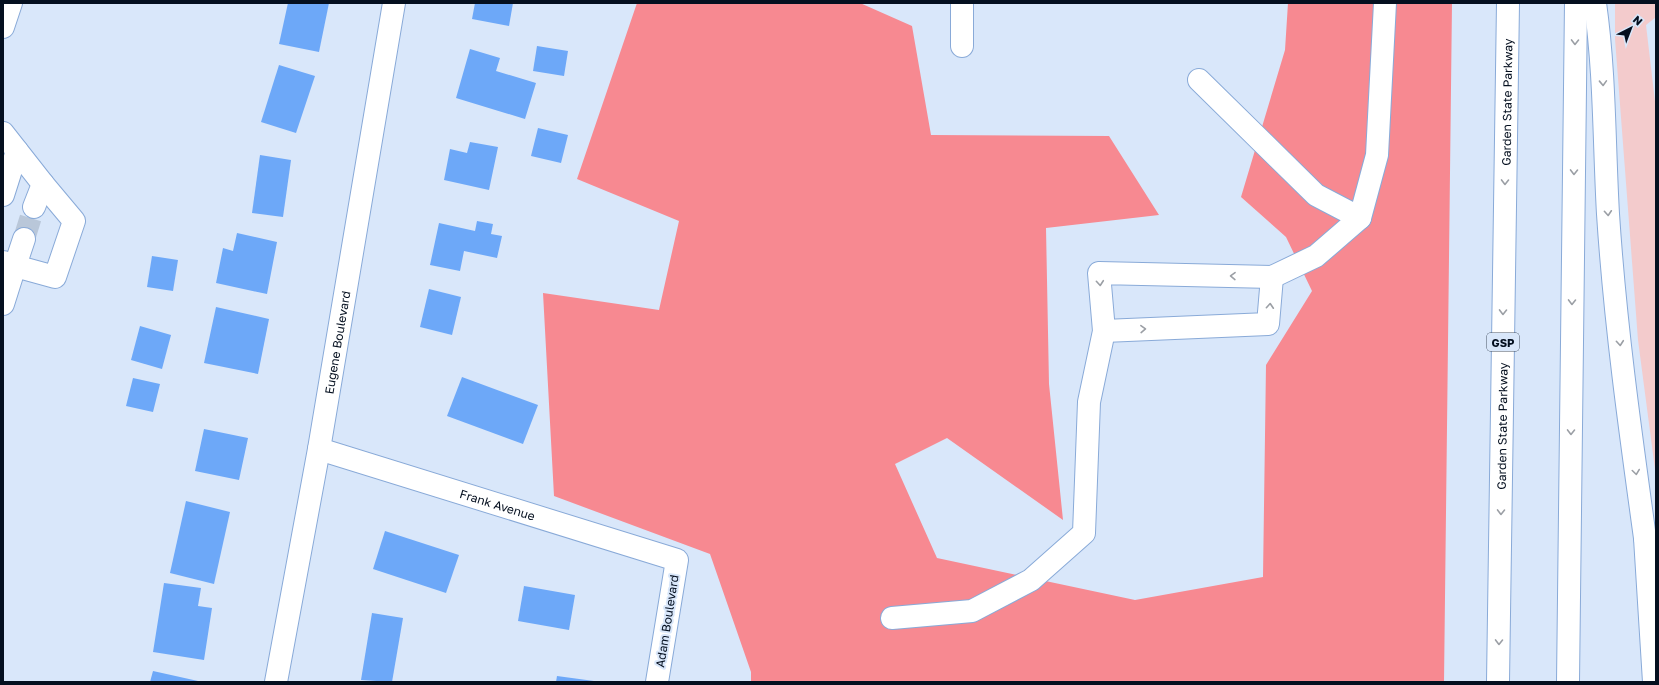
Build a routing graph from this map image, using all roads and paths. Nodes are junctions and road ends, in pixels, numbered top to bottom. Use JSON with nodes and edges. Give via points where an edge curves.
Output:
{"nodes":[{"id":1,"x":11,"y":3,"type":"edge"},
{"id":2,"x":394,"y":3,"type":"edge"},
{"id":3,"x":962,"y":3,"type":"edge"},
{"id":4,"x":1385,"y":3,"type":"edge"},
{"id":5,"x":1508,"y":3,"type":"edge"},
{"id":6,"x":1576,"y":3,"type":"edge"},
{"id":7,"x":1595,"y":3,"type":"edge"},
{"id":8,"x":3,"y":27,"type":"edge"},
{"id":9,"x":962,"y":46,"type":"dead end"},
{"id":10,"x":1199,"y":80,"type":"dead end"},
{"id":11,"x":3,"y":132,"type":"edge"},
{"id":12,"x":17,"y":151,"type":"junction"},
{"id":13,"x":43,"y":184,"type":"junction"},
{"id":14,"x":3,"y":195,"type":"edge"},
{"id":15,"x":34,"y":206,"type":"tunnel mouth"},
{"id":16,"x":1360,"y":218,"type":"junction"},
{"id":17,"x":24,"y":239,"type":"tunnel mouth"},
{"id":18,"x":9,"y":264,"type":"edge"},
{"id":19,"x":1272,"y":277,"type":"junction"},
{"id":20,"x":3,"y":304,"type":"edge"},
{"id":21,"x":1104,"y":331,"type":"junction"},
{"id":22,"x":319,"y":449,"type":"junction"},
{"id":23,"x":1646,"y":538,"type":"junction"},
{"id":24,"x":677,"y":560,"type":"joint"},
{"id":25,"x":1656,"y":579,"type":"edge"},
{"id":26,"x":892,"y":618,"type":"dead end"},
{"id":27,"x":276,"y":682,"type":"edge"},
{"id":28,"x":657,"y":682,"type":"edge"},
{"id":29,"x":1498,"y":682,"type":"edge"},
{"id":30,"x":1568,"y":682,"type":"edge"},
{"id":31,"x":1654,"y":682,"type":"edge"}],
"edges":[{"from":1,"to":8,"type":"main road"},
{"from":2,"to":22,"type":"main road","name":"Eugene Boulevard"},
{"from":3,"to":9,"type":"main road"},
{"from":4,"to":16,"type":"main road","via":[[1377,155]]},
{"from":5,"to":29,"type":"main road","name":"Garden State Parkway","number":"GSP","one_way":true},
{"from":6,"to":30,"type":"main road","one_way":true},
{"from":7,"to":23,"type":"main road","one_way":true,"via":[[1601,47],[1608,214],[1625,394]]},
{"from":10,"to":16,"type":"main road","via":[[1316,195]]},
{"from":11,"to":12,"type":"main road"},
{"from":12,"to":13,"type":"main road"},
{"from":12,"to":14,"type":"main road"},
{"from":13,"to":15,"type":"main road"},
{"from":13,"to":18,"type":"main road","via":[[74,221],[55,277]]},
{"from":16,"to":19,"type":"main road","via":[[1316,256]]},
{"from":17,"to":18,"type":"main road"},
{"from":18,"to":20,"type":"main road"},
{"from":21,"to":19,"type":"main road","one_way":true,"via":[[1268,324]]},
{"from":19,"to":21,"type":"main road","one_way":true,"via":[[1099,273]]},
{"from":21,"to":26,"type":"main road","via":[[1090,402],[1084,533],[1031,580],[972,611]]},
{"from":22,"to":24,"type":"main road","name":"Frank Avenue"},
{"from":22,"to":27,"type":"main road","name":"Eugene Boulevard"},
{"from":23,"to":25,"type":"main road"},
{"from":23,"to":31,"type":"main road"},
{"from":24,"to":28,"type":"main road","name":"Adam Boulevard"}]}
